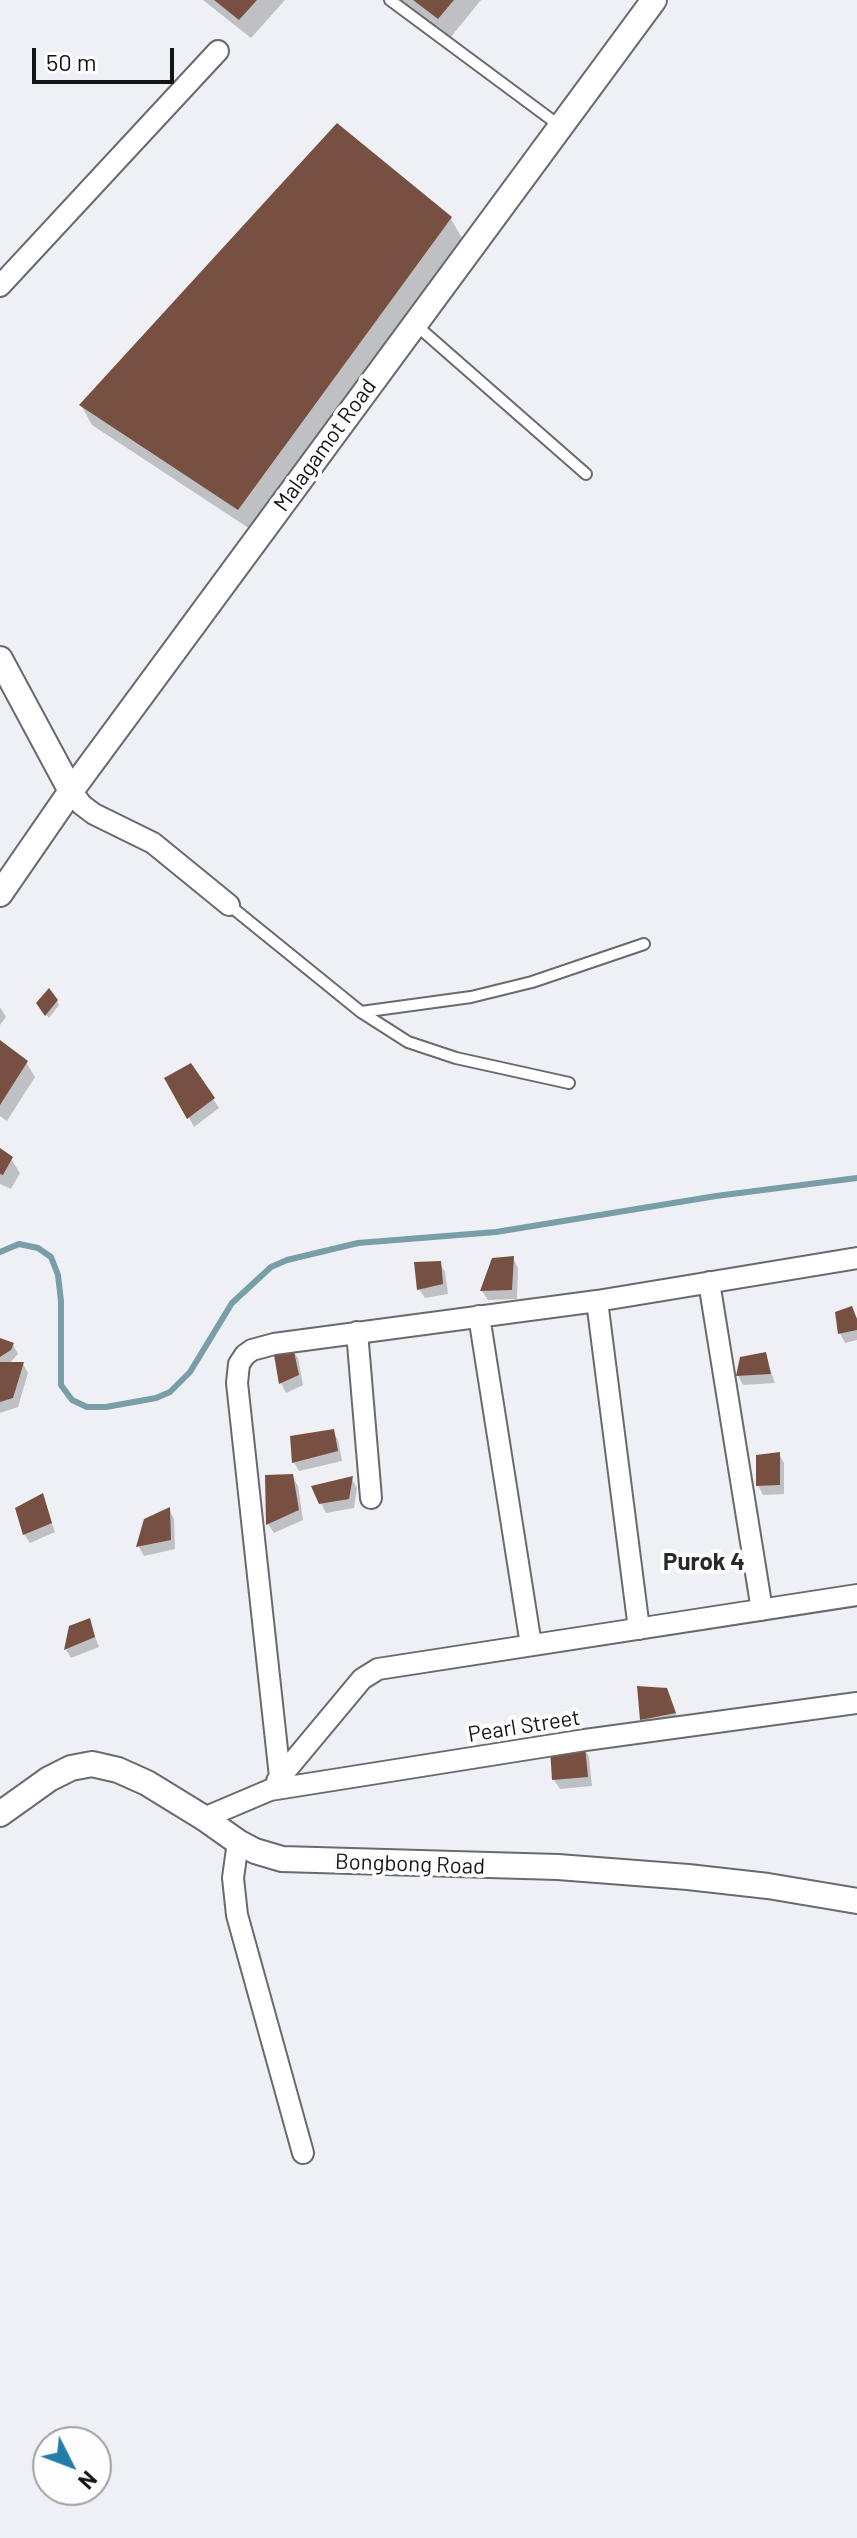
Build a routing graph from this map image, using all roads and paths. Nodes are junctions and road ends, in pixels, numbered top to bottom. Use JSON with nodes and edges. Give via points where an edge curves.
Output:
{"nodes":[{"id":1,"x":390,"y":0,"type":"edge"},
{"id":2,"x":654,"y":0,"type":"edge"},
{"id":3,"x":218,"y":51,"type":"dead end"},
{"id":4,"x":560,"y":126,"type":"junction"},
{"id":5,"x":0,"y":286,"type":"edge"},
{"id":6,"x":414,"y":324,"type":"junction"},
{"id":7,"x":586,"y":474,"type":"dead end"},
{"id":8,"x":0,"y":659,"type":"edge"},
{"id":9,"x":71,"y":791,"type":"junction"},
{"id":10,"x":0,"y":894,"type":"edge"},
{"id":11,"x":229,"y":905,"type":"joint"},
{"id":12,"x":644,"y":944,"type":"dead end"},
{"id":13,"x":361,"y":1012,"type":"junction"},
{"id":14,"x":569,"y":1083,"type":"dead end"},
{"id":15,"x":857,"y":1258,"type":"edge"},
{"id":16,"x":709,"y":1282,"type":"junction"},
{"id":17,"x":597,"y":1301,"type":"junction"},
{"id":18,"x":479,"y":1316,"type":"junction"},
{"id":19,"x":357,"y":1332,"type":"junction"},
{"id":20,"x":371,"y":1498,"type":"dead end"},
{"id":21,"x":857,"y":1595,"type":"edge"},
{"id":22,"x":762,"y":1610,"type":"junction"},
{"id":23,"x":639,"y":1629,"type":"junction"},
{"id":24,"x":531,"y":1645,"type":"junction"},
{"id":25,"x":857,"y":1703,"type":"edge"},
{"id":26,"x":275,"y":1783,"type":"junction"},
{"id":27,"x":0,"y":1814,"type":"edge"},
{"id":28,"x":204,"y":1818,"type":"junction"},
{"id":29,"x":238,"y":1842,"type":"junction"},
{"id":30,"x":857,"y":1901,"type":"edge"},
{"id":31,"x":303,"y":2153,"type":"dead end"}],
"edges":[{"from":1,"to":4,"type":"lane"},
{"from":2,"to":4,"type":"street","name":"Malagamot Road"},
{"from":3,"to":5,"type":"street"},
{"from":4,"to":6,"type":"street","name":"Malagamot Road"},
{"from":6,"to":7,"type":"lane"},
{"from":6,"to":9,"type":"street","name":"Malagamot Road"},
{"from":8,"to":9,"type":"street"},
{"from":9,"to":10,"type":"street","name":"Malagamot Road"},
{"from":9,"to":11,"type":"street","via":[[94,814],[153,843]]},
{"from":11,"to":13,"type":"lane"},
{"from":12,"to":13,"type":"lane","via":[[517,986]]},
{"from":13,"to":14,"type":"lane","via":[[431,1051]]},
{"from":15,"to":16,"type":"street"},
{"from":16,"to":17,"type":"street"},
{"from":16,"to":22,"type":"street"},
{"from":17,"to":18,"type":"street"},
{"from":17,"to":23,"type":"street"},
{"from":18,"to":19,"type":"street"},
{"from":18,"to":24,"type":"street"},
{"from":19,"to":20,"type":"street"},
{"from":19,"to":26,"type":"street","via":[[262,1346],[239,1364]]},
{"from":21,"to":22,"type":"street"},
{"from":22,"to":23,"type":"street"},
{"from":23,"to":24,"type":"street"},
{"from":24,"to":26,"type":"street","via":[[378,1669],[362,1679]]},
{"from":25,"to":26,"type":"street","name":"Pearl Street"},
{"from":26,"to":28,"type":"street","name":"Pearl Street"},
{"from":27,"to":28,"type":"street","name":"Bongbong Road","via":[[49,1779],[92,1764],[147,1783]]},
{"from":28,"to":29,"type":"street","name":"Bongbong Road"},
{"from":29,"to":30,"type":"street","name":"Bongbong Road","via":[[282,1859],[558,1867],[755,1884]]},
{"from":29,"to":31,"type":"street","via":[[233,1878],[237,1915]]}]}
